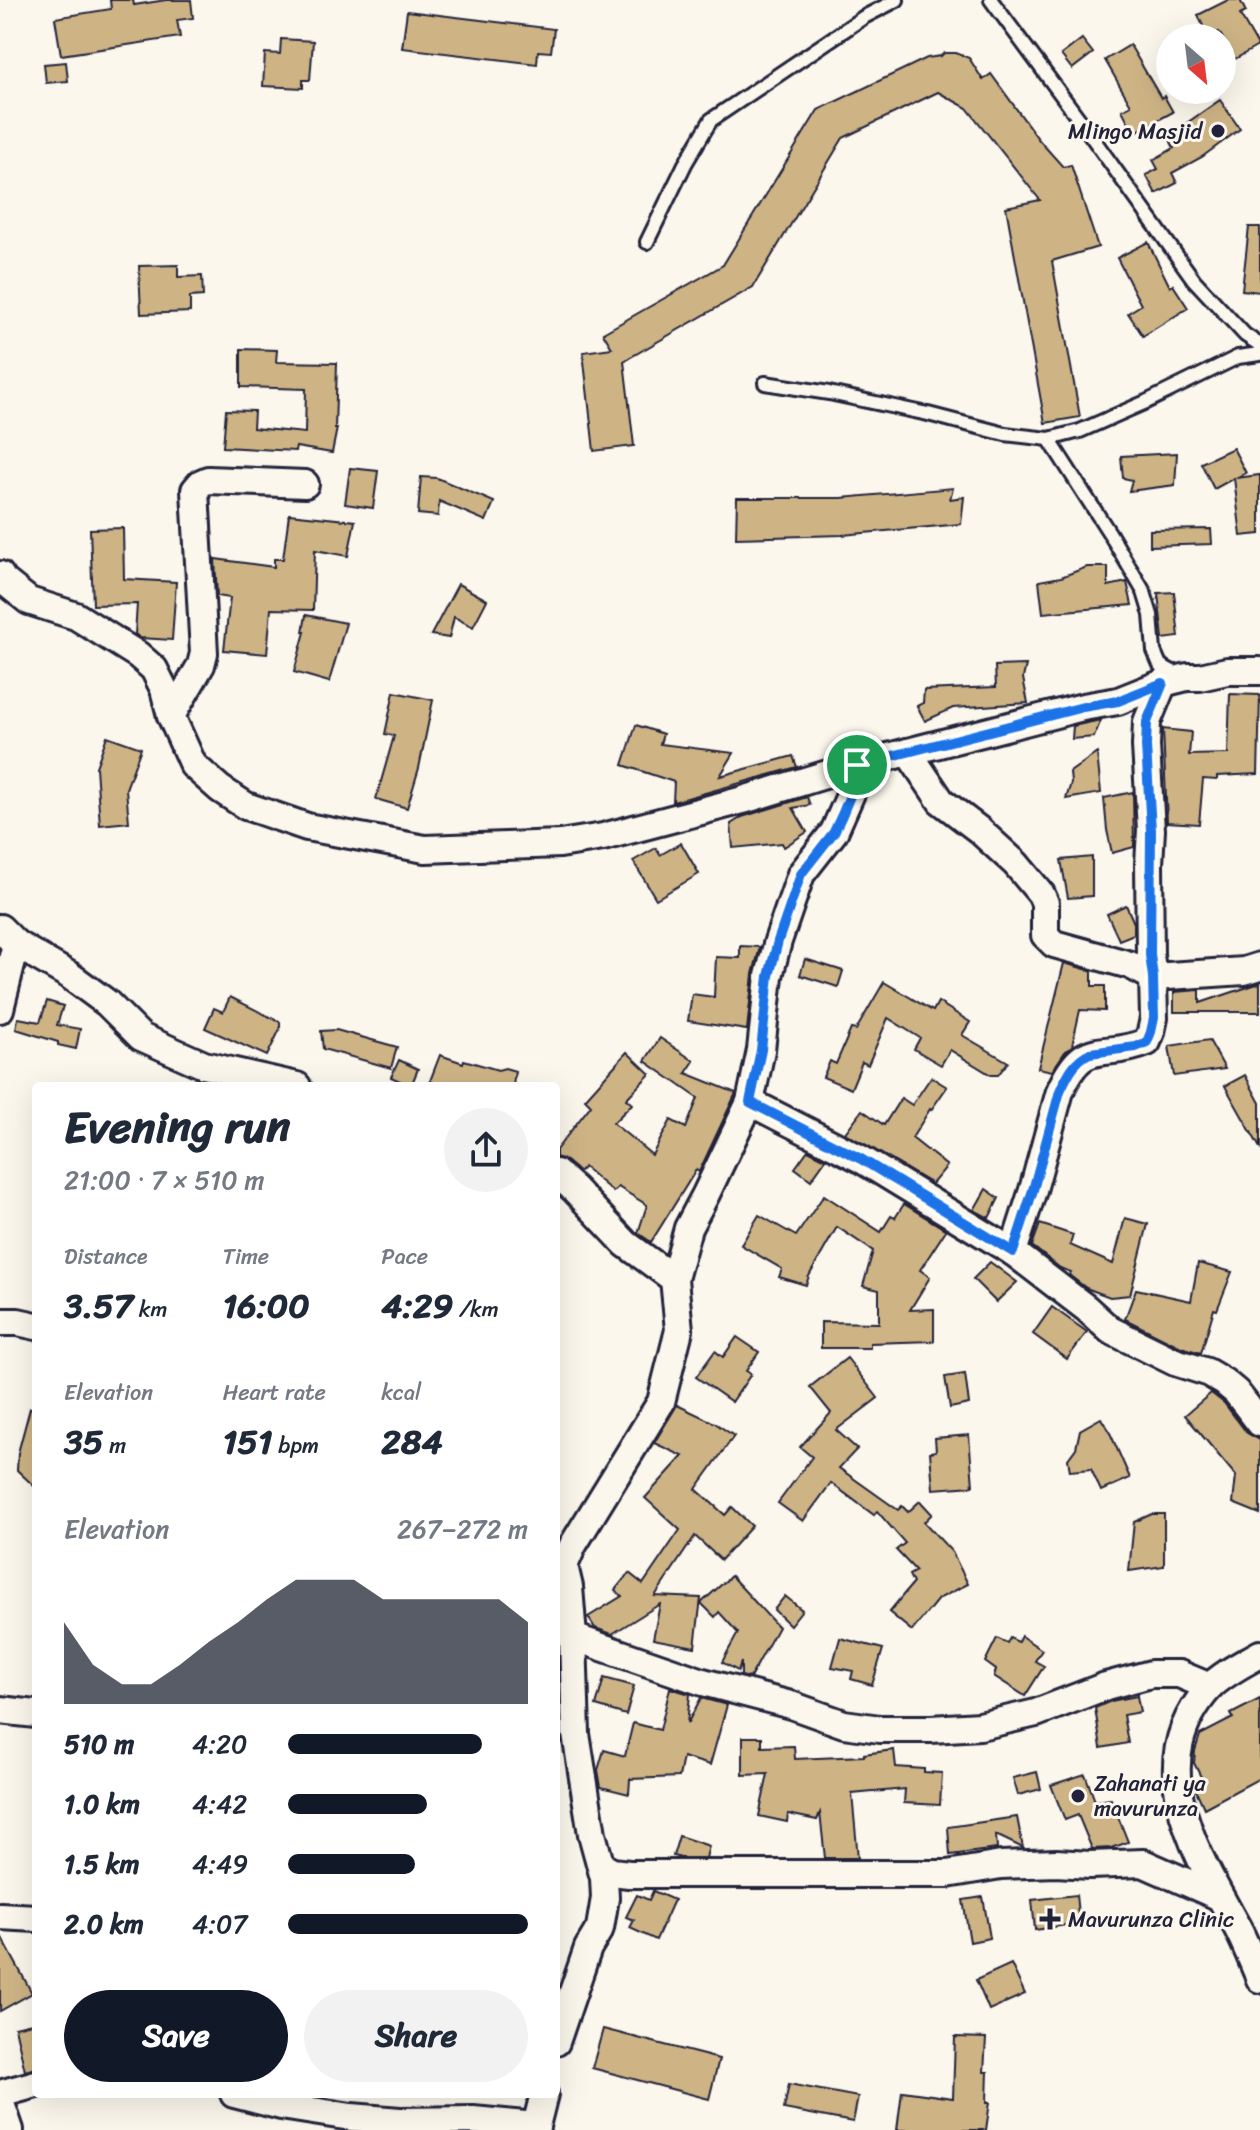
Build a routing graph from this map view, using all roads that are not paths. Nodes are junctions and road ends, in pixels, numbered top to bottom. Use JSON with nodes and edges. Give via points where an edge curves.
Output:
{"nodes":[{"id":1,"x":897,"y":0,"type":"edge"},
{"id":2,"x":991,"y":0,"type":"edge"},
{"id":3,"x":647,"y":242,"type":"dead end"},
{"id":4,"x":1260,"y":345,"type":"edge"},
{"id":5,"x":1260,"y":354,"type":"edge"},
{"id":6,"x":765,"y":383,"type":"dead end"},
{"id":7,"x":1049,"y":439,"type":"junction"},
{"id":8,"x":305,"y":484,"type":"dead end"},
{"id":9,"x":0,"y":575,"type":"edge"},
{"id":10,"x":1260,"y":671,"type":"edge"},
{"id":11,"x":1175,"y":680,"type":"junction"},
{"id":12,"x":171,"y":716,"type":"junction"},
{"id":13,"x":908,"y":752,"type":"junction"},
{"id":14,"x":857,"y":765,"type":"junction"},
{"id":15,"x":8,"y":936,"type":"edge"},
{"id":16,"x":1260,"y":966,"type":"edge"},
{"id":17,"x":1153,"y":977,"type":"junction"},
{"id":18,"x":0,"y":1009,"type":"edge"},
{"id":19,"x":279,"y":1082,"type":"edge"},
{"id":20,"x":750,"y":1102,"type":"junction"},
{"id":21,"x":560,"y":1177,"type":"edge"},
{"id":22,"x":1013,"y":1252,"type":"junction"},
{"id":23,"x":674,"y":1279,"type":"junction"},
{"id":24,"x":0,"y":1322,"type":"edge"},
{"id":25,"x":32,"y":1325,"type":"edge"},
{"id":26,"x":1259,"y":1418,"type":"edge"},
{"id":27,"x":560,"y":1564,"type":"edge"},
{"id":28,"x":573,"y":1637,"type":"junction"},
{"id":29,"x":1260,"y":1654,"type":"edge"},
{"id":30,"x":1210,"y":1687,"type":"junction"},
{"id":31,"x":565,"y":1703,"type":"edge"},
{"id":32,"x":0,"y":1710,"type":"edge"},
{"id":33,"x":32,"y":1714,"type":"edge"},
{"id":34,"x":601,"y":1866,"type":"junction"},
{"id":35,"x":1218,"y":1896,"type":"junction"},
{"id":36,"x":0,"y":1916,"type":"edge"},
{"id":37,"x":32,"y":1918,"type":"edge"},
{"id":38,"x":1260,"y":1979,"type":"edge"},
{"id":39,"x":560,"y":2030,"type":"edge"},
{"id":40,"x":32,"y":2085,"type":"edge"},
{"id":41,"x":0,"y":2094,"type":"edge"},
{"id":42,"x":250,"y":2098,"type":"edge"},
{"id":43,"x":543,"y":2098,"type":"edge"},
{"id":44,"x":0,"y":2101,"type":"edge"},
{"id":45,"x":536,"y":2128,"type":"edge"},
{"id":46,"x":10,"y":2130,"type":"edge"}],
"edges":[{"from":1,"to":3,"type":"lane","via":[[711,120]]},
{"from":2,"to":4,"type":"lane","via":[[1194,280]]},
{"from":5,"to":7,"type":"lane","via":[[1238,357],[1080,431]]},
{"from":6,"to":7,"type":"lane"},
{"from":7,"to":11,"type":"lane","via":[[1144,592],[1154,651]]},
{"from":8,"to":12,"type":"street","via":[[208,480],[195,490],[204,653]]},
{"from":9,"to":12,"type":"street","via":[[29,601],[76,616],[138,655],[154,669]]},
{"from":10,"to":11,"type":"street"},
{"from":11,"to":13,"type":"street","via":[[1118,701]]},
{"from":11,"to":17,"type":"street","via":[[1147,722]]},
{"from":12,"to":14,"type":"street","via":[[193,765],[246,806],[307,827],[425,849],[560,844],[603,837]]},
{"from":13,"to":14,"type":"street"},
{"from":13,"to":17,"type":"street","via":[[941,801],[1016,864],[1041,894],[1045,935],[1054,944],[1130,965]]},
{"from":14,"to":20,"type":"street","via":[[842,815],[801,874],[778,941]]},
{"from":15,"to":18,"type":"street"},
{"from":15,"to":19,"type":"street","via":[[82,984],[141,1037],[204,1065]]},
{"from":16,"to":17,"type":"street"},
{"from":17,"to":22,"type":"street","via":[[1154,1018],[1147,1042],[1090,1053],[1066,1078]]},
{"from":20,"to":22,"type":"street","via":[[861,1159]]},
{"from":20,"to":23,"type":"street","via":[[688,1228]]},
{"from":21,"to":23,"type":"street","via":[[626,1244]]},
{"from":22,"to":26,"type":"street","via":[[1110,1330],[1224,1382]]},
{"from":23,"to":27,"type":"street","via":[[679,1330],[661,1402]]},
{"from":24,"to":25,"type":"street"},
{"from":27,"to":28,"type":"street","via":[[569,1587]]},
{"from":28,"to":30,"type":"street","via":[[703,1682],[844,1724],[880,1729],[980,1726],[1151,1674],[1179,1674]]},
{"from":28,"to":31,"type":"street"},
{"from":29,"to":30,"type":"street"},
{"from":30,"to":35,"type":"street","via":[[1184,1725],[1177,1779],[1195,1849]]},
{"from":31,"to":34,"type":"street"},
{"from":32,"to":33,"type":"street"},
{"from":34,"to":35,"type":"street","via":[[629,1874],[947,1874],[1001,1865],[1143,1863]]},
{"from":34,"to":39,"type":"street","via":[[600,1928]]},
{"from":35,"to":38,"type":"street"},
{"from":36,"to":37,"type":"street"},
{"from":40,"to":41,"type":"street"},
{"from":42,"to":45,"type":"street","via":[[351,2117],[473,2120]]},
{"from":43,"to":45,"type":"street"},
{"from":44,"to":46,"type":"street"}]}
